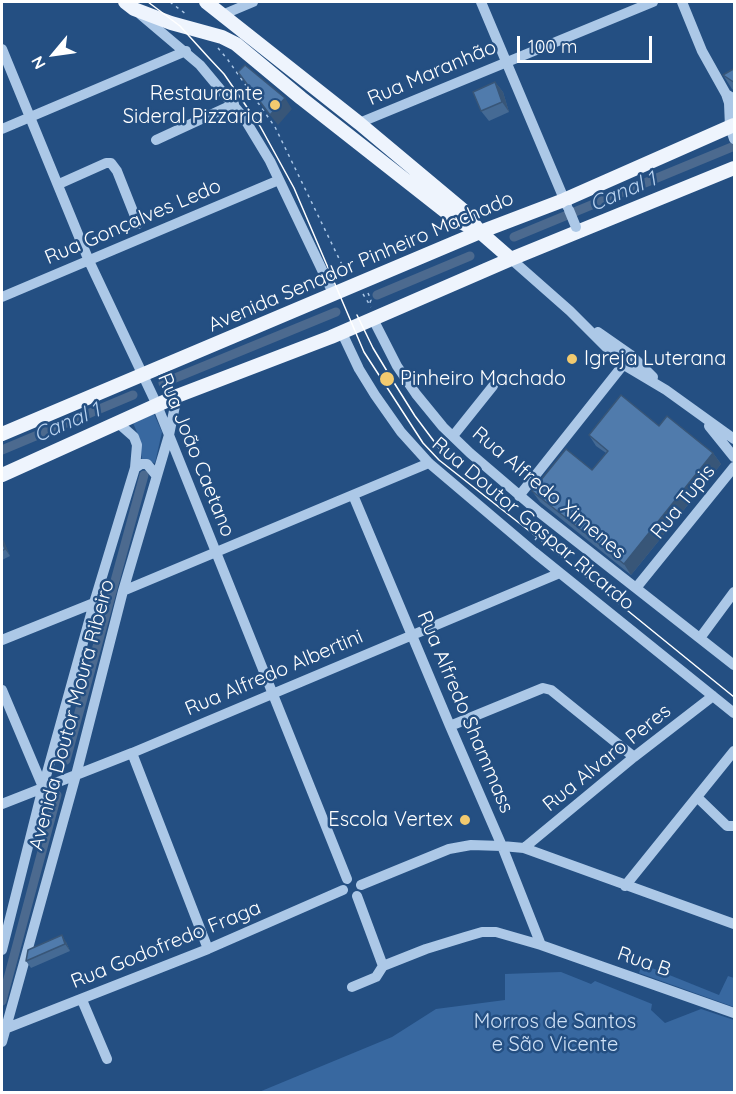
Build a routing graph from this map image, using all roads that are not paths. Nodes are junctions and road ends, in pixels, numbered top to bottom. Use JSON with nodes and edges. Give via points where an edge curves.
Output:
{"nodes":[{"id":1,"x":206,"y":2,"type":"edge"},
{"id":2,"x":253,"y":2,"type":"edge"},
{"id":3,"x":481,"y":2,"type":"edge"},
{"id":4,"x":652,"y":2,"type":"edge"},
{"id":5,"x":682,"y":2,"type":"edge"},
{"id":6,"x":130,"y":5,"type":"edge"},
{"id":7,"x":222,"y":15,"type":"junction"},
{"id":8,"x":2,"y":49,"type":"edge"},
{"id":9,"x":186,"y":51,"type":"junction"},
{"id":10,"x":507,"y":60,"type":"junction"},
{"id":11,"x":730,"y":96,"type":"edge"},
{"id":12,"x":301,"y":98,"type":"junction"},
{"id":13,"x":234,"y":104,"type":"junction"},
{"id":14,"x":31,"y":116,"type":"junction"},
{"id":15,"x":359,"y":123,"type":"junction"},
{"id":16,"x":2,"y":129,"type":"edge"},
{"id":17,"x":733,"y":132,"type":"edge"},
{"id":18,"x":156,"y":140,"type":"dead end"},
{"id":19,"x":735,"y":168,"type":"edge"},
{"id":20,"x":279,"y":180,"type":"junction"},
{"id":21,"x":59,"y":184,"type":"junction"},
{"id":22,"x":567,"y":205,"type":"junction"},
{"id":23,"x":138,"y":224,"type":"dead end"},
{"id":24,"x":577,"y":229,"type":"junction"},
{"id":25,"x":480,"y":232,"type":"junction"},
{"id":26,"x":511,"y":259,"type":"junction"},
{"id":27,"x":89,"y":261,"type":"junction"},
{"id":28,"x":334,"y":295,"type":"junction"},
{"id":29,"x":2,"y":297,"type":"edge"},
{"id":30,"x":374,"y":314,"type":"junction"},
{"id":31,"x":342,"y":333,"type":"junction"},
{"id":32,"x":627,"y":360,"type":"junction"},
{"id":33,"x":145,"y":377,"type":"junction"},
{"id":34,"x":493,"y":386,"type":"dead end"},
{"id":35,"x":177,"y":396,"type":"junction"},
{"id":36,"x":156,"y":403,"type":"junction"},
{"id":37,"x":699,"y":414,"type":"junction"},
{"id":38,"x":117,"y":422,"type":"junction"},
{"id":39,"x":2,"y":434,"type":"edge"},
{"id":40,"x":169,"y":435,"type":"junction"},
{"id":41,"x":453,"y":436,"type":"junction"},
{"id":42,"x":735,"y":439,"type":"edge"},
{"id":43,"x":735,"y":457,"type":"edge"},
{"id":44,"x":429,"y":463,"type":"junction"},
{"id":45,"x":735,"y":467,"type":"edge"},
{"id":46,"x":135,"y":468,"type":"junction"},
{"id":47,"x":2,"y":475,"type":"edge"},
{"id":48,"x":156,"y":475,"type":"junction"},
{"id":49,"x":353,"y":495,"type":"junction"},
{"id":50,"x":519,"y":496,"type":"junction"},
{"id":51,"x":216,"y":552,"type":"junction"},
{"id":52,"x":560,"y":573,"type":"junction"},
{"id":53,"x":636,"y":588,"type":"junction"},
{"id":54,"x":123,"y":591,"type":"junction"},
{"id":55,"x":735,"y":592,"type":"edge"},
{"id":56,"x":94,"y":603,"type":"junction"},
{"id":57,"x":411,"y":634,"type":"junction"},
{"id":58,"x":700,"y":638,"type":"junction"},
{"id":59,"x":2,"y":640,"type":"edge"},
{"id":60,"x":735,"y":665,"type":"edge"},
{"id":61,"x":2,"y":690,"type":"edge"},
{"id":62,"x":273,"y":693,"type":"junction"},
{"id":63,"x":712,"y":696,"type":"junction"},
{"id":64,"x":735,"y":713,"type":"edge"},
{"id":65,"x":450,"y":726,"type":"junction"},
{"id":66,"x":735,"y":751,"type":"edge"},
{"id":67,"x":132,"y":753,"type":"junction"},
{"id":68,"x":634,"y":757,"type":"junction"},
{"id":69,"x":73,"y":776,"type":"junction"},
{"id":70,"x":46,"y":786,"type":"junction"},
{"id":71,"x":697,"y":797,"type":"junction"},
{"id":72,"x":2,"y":804,"type":"edge"},
{"id":73,"x":735,"y":826,"type":"edge"},
{"id":74,"x":502,"y":846,"type":"junction"},
{"id":75,"x":524,"y":848,"type":"junction"},
{"id":76,"x":347,"y":879,"type":"junction"},
{"id":77,"x":361,"y":885,"type":"junction"},
{"id":78,"x":626,"y":886,"type":"junction"},
{"id":79,"x":343,"y":890,"type":"junction"},
{"id":80,"x":357,"y":896,"type":"junction"},
{"id":81,"x":735,"y":924,"type":"edge"},
{"id":82,"x":541,"y":945,"type":"junction"},
{"id":83,"x":208,"y":949,"type":"junction"},
{"id":84,"x":2,"y":950,"type":"edge"},
{"id":85,"x":383,"y":966,"type":"junction"},
{"id":86,"x":352,"y":987,"type":"dead end"},
{"id":87,"x":82,"y":1000,"type":"junction"},
{"id":88,"x":735,"y":1013,"type":"edge"},
{"id":89,"x":3,"y":1029,"type":"edge"},
{"id":90,"x":2,"y":1042,"type":"edge"},
{"id":91,"x":107,"y":1059,"type":"dead end"}],
"edges":[{"from":1,"to":7,"type":"main road"},
{"from":2,"to":7,"type":"street"},
{"from":3,"to":10,"type":"street"},
{"from":4,"to":10,"type":"street","name":"Rua Maranhão"},
{"from":5,"to":11,"type":"street","via":[[702,51]]},
{"from":6,"to":9,"type":"street"},
{"from":6,"to":12,"type":"main road","via":[[236,44]]},
{"from":7,"to":15,"type":"main road"},
{"from":8,"to":14,"type":"street","name":"Rua João Caetano"},
{"from":9,"to":13,"type":"street"},
{"from":9,"to":14,"type":"street"},
{"from":10,"to":15,"type":"street","name":"Rua Maranhão"},
{"from":10,"to":22,"type":"street"},
{"from":11,"to":17,"type":"street"},
{"from":12,"to":15,"type":"main road","via":[[345,126]]},
{"from":12,"to":25,"type":"main road","via":[[455,219]]},
{"from":13,"to":18,"type":"street"},
{"from":13,"to":20,"type":"street"},
{"from":14,"to":16,"type":"street"},
{"from":14,"to":21,"type":"street","name":"Rua João Caetano"},
{"from":15,"to":25,"type":"main road","via":[[463,210]]},
{"from":17,"to":22,"type":"main road","name":"Avenida Senador Pinheiro Machado"},
{"from":19,"to":24,"type":"main road"},
{"from":20,"to":27,"type":"street","name":"Rua Gonçalves Ledo"},
{"from":20,"to":28,"type":"street"},
{"from":21,"to":23,"type":"street","via":[[111,163]]},
{"from":21,"to":27,"type":"street","name":"Rua João Caetano"},
{"from":22,"to":24,"type":"street","bridge":true},
{"from":22,"to":25,"type":"main road","name":"Avenida Senador Pinheiro Machado"},
{"from":24,"to":26,"type":"main road"},
{"from":25,"to":26,"type":"main road"},
{"from":25,"to":28,"type":"main road","name":"Avenida Senador Pinheiro Machado","via":[[361,289]]},
{"from":26,"to":30,"type":"main road"},
{"from":26,"to":32,"type":"street"},
{"from":27,"to":29,"type":"street","name":"Rua Gonçalves Ledo"},
{"from":27,"to":33,"type":"street","name":"Rua João Caetano"},
{"from":28,"to":33,"type":"main road","name":"Avenida Senador Pinheiro Machado"},
{"from":30,"to":31,"type":"main road"},
{"from":30,"to":41,"type":"street","name":"Rua Alfredo Ximenes","via":[[397,366]]},
{"from":31,"to":35,"type":"main road"},
{"from":31,"to":44,"type":"street","name":"Rua Doutor Gaspar Ricardo","via":[[375,395]]},
{"from":32,"to":37,"type":"street"},
{"from":32,"to":50,"type":"street"},
{"from":33,"to":36,"type":"street","name":"Rua João Caetano"},
{"from":33,"to":39,"type":"main road","name":"Avenida Senador Pinheiro Machado"},
{"from":34,"to":41,"type":"street"},
{"from":35,"to":36,"type":"main road"},
{"from":35,"to":40,"type":"street","name":"Avenida Doutor Moura Ribeiro"},
{"from":36,"to":38,"type":"main road"},
{"from":36,"to":40,"type":"street","name":"Rua João Caetano"},
{"from":37,"to":42,"type":"street"},
{"from":37,"to":43,"type":"street"},
{"from":38,"to":46,"type":"street","name":"Avenida Doutor Moura Ribeiro","via":[[134,437]]},
{"from":38,"to":47,"type":"main road"},
{"from":40,"to":48,"type":"street","name":"Avenida Doutor Moura Ribeiro"},
{"from":40,"to":51,"type":"street","name":"Rua João Caetano"},
{"from":41,"to":50,"type":"street","name":"Rua Alfredo Ximenes"},
{"from":44,"to":49,"type":"street"},
{"from":44,"to":52,"type":"street","name":"Rua Doutor Gaspar Ricardo"},
{"from":45,"to":53,"type":"street","name":"Rua Tupis"},
{"from":46,"to":48,"type":"street","via":[[147,464]]},
{"from":46,"to":56,"type":"street","name":"Avenida Doutor Moura Ribeiro"},
{"from":48,"to":54,"type":"street","name":"Avenida Doutor Moura Ribeiro"},
{"from":49,"to":51,"type":"street"},
{"from":49,"to":57,"type":"street","name":"Rua Alfredo Shammass"},
{"from":50,"to":53,"type":"street","name":"Rua Alfredo Ximenes"},
{"from":51,"to":54,"type":"street"},
{"from":51,"to":62,"type":"street","name":"Rua João Caetano"},
{"from":52,"to":57,"type":"street","name":"Rua Alfredo Albertini"},
{"from":52,"to":63,"type":"street","name":"Rua Doutor Gaspar Ricardo"},
{"from":53,"to":58,"type":"street","name":"Rua Alfredo Ximenes"},
{"from":54,"to":69,"type":"street","name":"Avenida Doutor Moura Ribeiro"},
{"from":55,"to":58,"type":"street"},
{"from":56,"to":59,"type":"street"},
{"from":56,"to":70,"type":"street","name":"Avenida Doutor Moura Ribeiro"},
{"from":57,"to":62,"type":"street","name":"Rua Alfredo Albertini"},
{"from":57,"to":65,"type":"street","name":"Rua Alfredo Shammass"},
{"from":58,"to":60,"type":"street","name":"Rua Alfredo Ximenes"},
{"from":61,"to":70,"type":"street"},
{"from":62,"to":67,"type":"street","name":"Rua Alfredo Albertini"},
{"from":62,"to":76,"type":"street","name":"Rua João Caetano"},
{"from":63,"to":64,"type":"street","name":"Rua Doutor Gaspar Ricardo"},
{"from":63,"to":68,"type":"street","name":"Rua Alvaro Peres"},
{"from":65,"to":68,"type":"street","via":[[543,688],[551,690]]},
{"from":65,"to":74,"type":"street","name":"Rua Alfredo Shammass"},
{"from":66,"to":71,"type":"street"},
{"from":67,"to":69,"type":"street","name":"Rua Alfredo Albertini"},
{"from":67,"to":83,"type":"street"},
{"from":68,"to":75,"type":"street","name":"Rua Alvaro Peres"},
{"from":69,"to":70,"type":"street","name":"Rua Alfredo Albertini"},
{"from":69,"to":89,"type":"street","name":"Avenida Doutor Moura Ribeiro"},
{"from":70,"to":72,"type":"street","name":"Rua Alfredo Albertini"},
{"from":70,"to":84,"type":"street","name":"Avenida Doutor Moura Ribeiro"},
{"from":71,"to":73,"type":"street","via":[[728,826]]},
{"from":71,"to":78,"type":"street"},
{"from":74,"to":75,"type":"street"},
{"from":74,"to":77,"type":"street","via":[[449,849]]},
{"from":74,"to":82,"type":"street","name":"Rua Alfredo Shammass"},
{"from":75,"to":78,"type":"street"},
{"from":76,"to":77,"type":"street","via":[[356,879]]},
{"from":76,"to":79,"type":"street"},
{"from":77,"to":80,"type":"street"},
{"from":78,"to":81,"type":"street"},
{"from":79,"to":80,"type":"street","via":[[349,896]]},
{"from":79,"to":83,"type":"street","name":"Rua Godofredo Fraga"},
{"from":80,"to":85,"type":"street"},
{"from":82,"to":85,"type":"street","name":"Rua B","via":[[496,932],[482,932]]},
{"from":82,"to":88,"type":"street","name":"Rua B"},
{"from":83,"to":87,"type":"street","name":"Rua Godofredo Fraga"},
{"from":85,"to":86,"type":"street","name":"Rua B","via":[[376,976]]},
{"from":87,"to":89,"type":"street","name":"Rua Godofredo Fraga"},
{"from":87,"to":91,"type":"street"},
{"from":89,"to":90,"type":"street","name":"Avenida Doutor Moura Ribeiro"}]}
